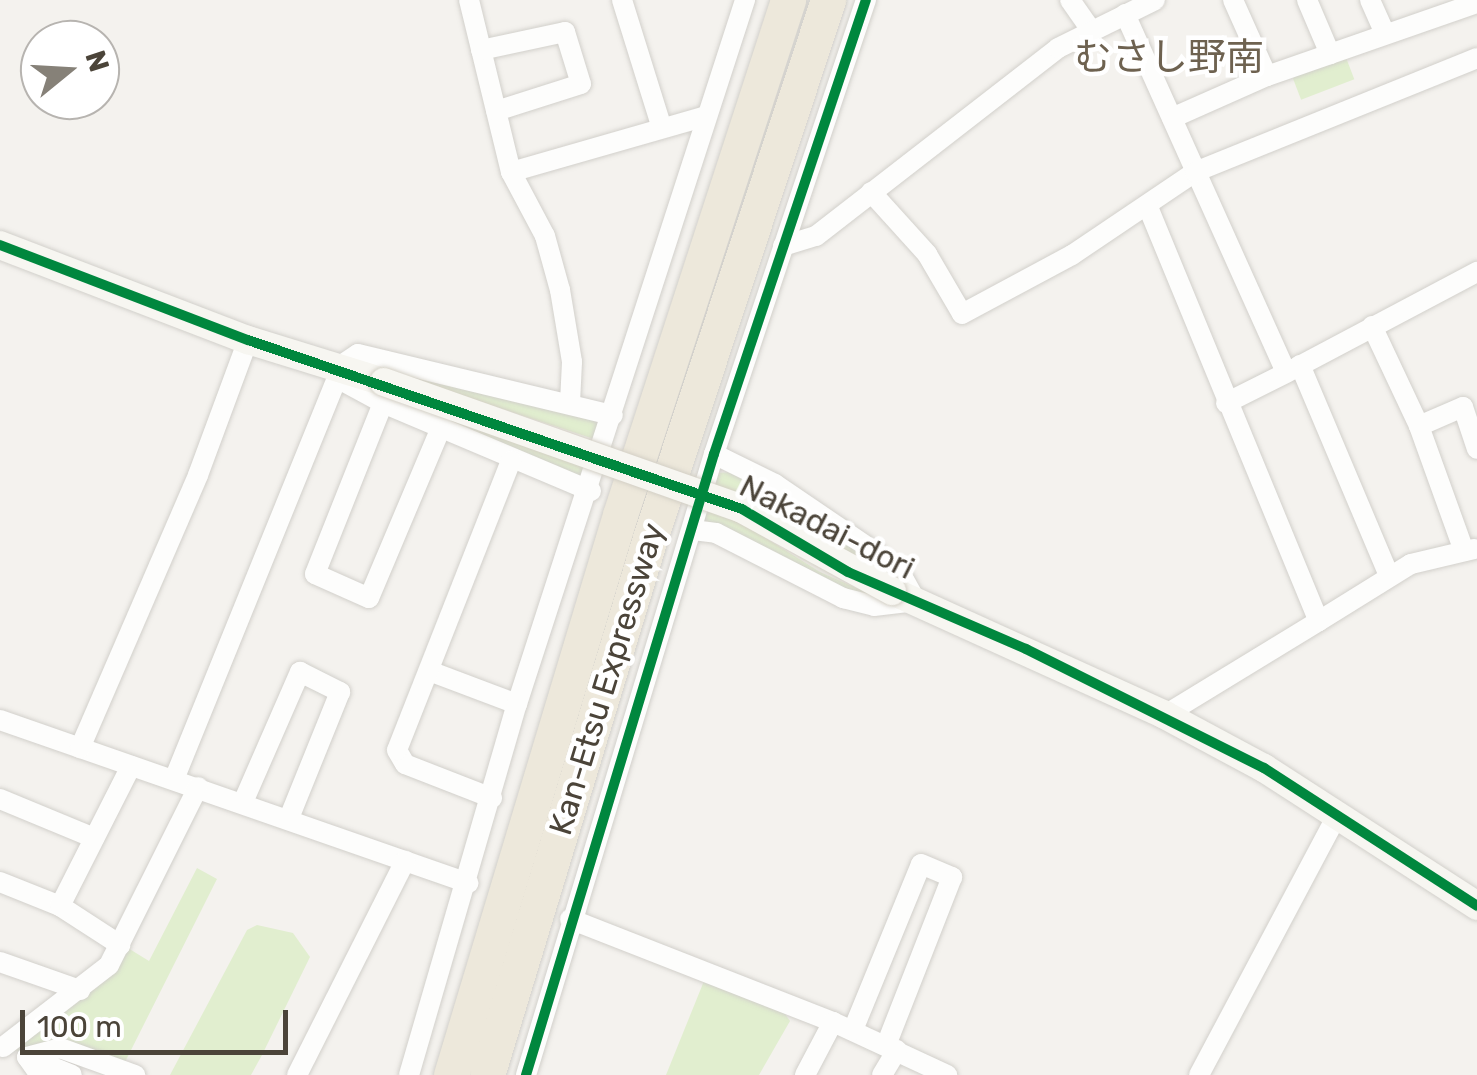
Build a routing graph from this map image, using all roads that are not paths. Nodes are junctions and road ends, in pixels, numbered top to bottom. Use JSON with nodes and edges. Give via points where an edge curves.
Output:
{"nodes":[{"id":1,"x":469,"y":0,"type":"edge"},
{"id":2,"x":622,"y":0,"type":"edge"},
{"id":3,"x":745,"y":0,"type":"edge"},
{"id":4,"x":788,"y":0,"type":"edge"},
{"id":5,"x":828,"y":0,"type":"edge"},
{"id":6,"x":866,"y":0,"type":"edge"},
{"id":7,"x":1070,"y":0,"type":"edge"},
{"id":8,"x":1155,"y":0,"type":"edge"},
{"id":9,"x":1233,"y":0,"type":"edge"},
{"id":10,"x":1307,"y":0,"type":"edge"},
{"id":11,"x":1370,"y":0,"type":"edge"},
{"id":12,"x":1477,"y":3,"type":"edge"},
{"id":13,"x":1125,"y":14,"type":"junction"},
{"id":14,"x":1091,"y":30,"type":"junction"},
{"id":15,"x":1385,"y":33,"type":"junction"},
{"id":16,"x":482,"y":50,"type":"junction"},
{"id":17,"x":1330,"y":54,"type":"junction"},
{"id":18,"x":1477,"y":58,"type":"edge"},
{"id":19,"x":1266,"y":76,"type":"junction"},
{"id":20,"x":496,"y":111,"type":"junction"},
{"id":21,"x":703,"y":117,"type":"junction"},
{"id":22,"x":1172,"y":118,"type":"junction"},
{"id":23,"x":661,"y":125,"type":"junction"},
{"id":24,"x":511,"y":172,"type":"junction"},
{"id":25,"x":1194,"y":172,"type":"junction"},
{"id":26,"x":871,"y":192,"type":"junction"},
{"id":27,"x":1148,"y":207,"type":"junction"},
{"id":28,"x":0,"y":245,"type":"edge"},
{"id":29,"x":783,"y":246,"type":"junction"},
{"id":30,"x":1477,"y":272,"type":"edge"},
{"id":31,"x":1372,"y":326,"type":"junction"},
{"id":32,"x":248,"y":340,"type":"junction"},
{"id":33,"x":1293,"y":369,"type":"junction"},
{"id":34,"x":337,"y":373,"type":"junction"},
{"id":35,"x":384,"y":393,"type":"junction"},
{"id":36,"x":570,"y":402,"type":"junction"},
{"id":37,"x":1226,"y":403,"type":"junction"},
{"id":38,"x":613,"y":415,"type":"junction"},
{"id":39,"x":442,"y":425,"type":"junction"},
{"id":40,"x":1419,"y":426,"type":"junction"},
{"id":41,"x":1477,"y":449,"type":"edge"},
{"id":42,"x":714,"y":454,"type":"junction"},
{"id":43,"x":511,"y":461,"type":"junction"},
{"id":44,"x":591,"y":491,"type":"junction"},
{"id":45,"x":693,"y":530,"type":"junction"},
{"id":46,"x":1470,"y":550,"type":"edge"},
{"id":47,"x":1390,"y":576,"type":"junction"},
{"id":48,"x":904,"y":596,"type":"junction"},
{"id":49,"x":1319,"y":621,"type":"junction"},
{"id":50,"x":429,"y":671,"type":"junction"},
{"id":51,"x":518,"y":704,"type":"junction"},
{"id":52,"x":1165,"y":715,"type":"junction"},
{"id":53,"x":0,"y":720,"type":"edge"},
{"id":54,"x":80,"y":748,"type":"junction"},
{"id":55,"x":131,"y":766,"type":"junction"},
{"id":56,"x":175,"y":777,"type":"junction"},
{"id":57,"x":198,"y":787,"type":"junction"},
{"id":58,"x":492,"y":798,"type":"junction"},
{"id":59,"x":0,"y":799,"type":"edge"},
{"id":60,"x":244,"y":800,"type":"junction"},
{"id":61,"x":1336,"y":817,"type":"junction"},
{"id":62,"x":289,"y":818,"type":"junction"},
{"id":63,"x":94,"y":838,"type":"junction"},
{"id":64,"x":405,"y":861,"type":"junction"},
{"id":65,"x":0,"y":882,"type":"edge"},
{"id":66,"x":468,"y":883,"type":"junction"},
{"id":67,"x":60,"y":906,"type":"junction"},
{"id":68,"x":1477,"y":906,"type":"edge"},
{"id":69,"x":570,"y":919,"type":"junction"},
{"id":70,"x":120,"y":944,"type":"junction"},
{"id":71,"x":0,"y":962,"type":"edge"},
{"id":72,"x":80,"y":990,"type":"junction"},
{"id":73,"x":843,"y":1026,"type":"junction"},
{"id":74,"x":2,"y":1046,"type":"edge"},
{"id":75,"x":891,"y":1048,"type":"junction"},
{"id":76,"x":28,"y":1057,"type":"junction"},
{"id":77,"x":40,"y":1075,"type":"edge"},
{"id":78,"x":72,"y":1075,"type":"edge"},
{"id":79,"x":136,"y":1075,"type":"edge"},
{"id":80,"x":297,"y":1075,"type":"edge"},
{"id":81,"x":409,"y":1075,"type":"edge"},
{"id":82,"x":451,"y":1075,"type":"edge"},
{"id":83,"x":487,"y":1075,"type":"edge"},
{"id":84,"x":526,"y":1075,"type":"edge"},
{"id":85,"x":804,"y":1075,"type":"edge"},
{"id":86,"x":882,"y":1075,"type":"edge"},
{"id":87,"x":947,"y":1075,"type":"edge"},
{"id":88,"x":1199,"y":1075,"type":"edge"}],
"edges":[{"from":1,"to":16,"type":"street"},
{"from":2,"to":23,"type":"street"},
{"from":3,"to":21,"type":"street"},
{"from":4,"to":82,"type":"highway","name":"Kan-Etsu Expressway","via":[[626,496]]},
{"from":5,"to":83,"type":"highway","name":"Kan-Etsu Expressway","via":[[651,535]]},
{"from":6,"to":29,"type":"street"},
{"from":7,"to":14,"type":"street"},
{"from":8,"to":13,"type":"street"},
{"from":9,"to":19,"type":"street"},
{"from":10,"to":17,"type":"street"},
{"from":11,"to":15,"type":"street"},
{"from":12,"to":15,"type":"street"},
{"from":13,"to":14,"type":"street"},
{"from":13,"to":22,"type":"street"},
{"from":14,"to":26,"type":"street","via":[[1010,81],[950,137]]},
{"from":15,"to":17,"type":"street"},
{"from":16,"to":20,"type":"street"},
{"from":16,"to":20,"type":"street","via":[[566,32],[581,84]]},
{"from":17,"to":19,"type":"street"},
{"from":18,"to":25,"type":"street"},
{"from":19,"to":22,"type":"street"},
{"from":20,"to":24,"type":"street"},
{"from":21,"to":23,"type":"street"},
{"from":21,"to":38,"type":"street"},
{"from":22,"to":25,"type":"street"},
{"from":23,"to":24,"type":"street"},
{"from":24,"to":36,"type":"street","via":[[546,236],[560,290],[572,362]]},
{"from":25,"to":27,"type":"street"},
{"from":25,"to":33,"type":"street"},
{"from":26,"to":27,"type":"street","via":[[926,254],[962,314]]},
{"from":26,"to":29,"type":"street","via":[[816,236]]},
{"from":27,"to":37,"type":"street"},
{"from":28,"to":32,"type":"street","name":"Nakadai-dori"},
{"from":29,"to":42,"type":"street"},
{"from":30,"to":31,"type":"street"},
{"from":31,"to":33,"type":"street"},
{"from":31,"to":40,"type":"street"},
{"from":32,"to":34,"type":"street","name":"Nakadai-dori"},
{"from":32,"to":54,"type":"street","via":[[198,476]]},
{"from":33,"to":37,"type":"street"},
{"from":33,"to":47,"type":"street"},
{"from":34,"to":35,"type":"street","name":"Nakadai-dori"},
{"from":34,"to":36,"type":"street","via":[[358,354]]},
{"from":34,"to":56,"type":"street"},
{"from":35,"to":39,"type":"street"},
{"from":35,"to":39,"type":"street","via":[[315,574],[369,598]]},
{"from":35,"to":48,"type":"street","name":"Nakadai-dori","bridge":true,"via":[[742,509]]},
{"from":36,"to":38,"type":"street"},
{"from":37,"to":49,"type":"street"},
{"from":38,"to":44,"type":"street"},
{"from":39,"to":43,"type":"street"},
{"from":40,"to":41,"type":"street","via":[[1462,407]]},
{"from":40,"to":46,"type":"street"},
{"from":42,"to":45,"type":"street"},
{"from":42,"to":48,"type":"street","via":[[775,484],[875,552],[904,578]]},
{"from":43,"to":44,"type":"street"},
{"from":43,"to":50,"type":"street"},
{"from":44,"to":51,"type":"street"},
{"from":45,"to":48,"type":"street","via":[[716,532],[843,598],[874,606]]},
{"from":45,"to":69,"type":"street"},
{"from":46,"to":47,"type":"street"},
{"from":47,"to":49,"type":"street"},
{"from":48,"to":52,"type":"street","name":"Nakadai-dori"},
{"from":49,"to":52,"type":"street"},
{"from":50,"to":51,"type":"street"},
{"from":50,"to":58,"type":"street","via":[[397,750],[406,764]]},
{"from":51,"to":58,"type":"street"},
{"from":52,"to":61,"type":"street","name":"Nakadai-dori","via":[[1264,768]]},
{"from":53,"to":54,"type":"street"},
{"from":54,"to":55,"type":"street"},
{"from":55,"to":56,"type":"street"},
{"from":55,"to":63,"type":"street"},
{"from":56,"to":57,"type":"street"},
{"from":57,"to":60,"type":"street"},
{"from":57,"to":70,"type":"street"},
{"from":58,"to":66,"type":"street"},
{"from":59,"to":63,"type":"street"},
{"from":60,"to":62,"type":"street"},
{"from":60,"to":62,"type":"street","via":[[300,672],[340,692]]},
{"from":61,"to":68,"type":"street","name":"Nakadai-dori"},
{"from":61,"to":88,"type":"street"},
{"from":62,"to":64,"type":"street"},
{"from":63,"to":67,"type":"street"},
{"from":64,"to":66,"type":"street"},
{"from":64,"to":80,"type":"street"},
{"from":65,"to":67,"type":"street"},
{"from":66,"to":81,"type":"street"},
{"from":67,"to":70,"type":"street"},
{"from":69,"to":73,"type":"street"},
{"from":69,"to":84,"type":"street"},
{"from":70,"to":72,"type":"street"},
{"from":71,"to":72,"type":"street"},
{"from":72,"to":74,"type":"street"},
{"from":73,"to":75,"type":"street"},
{"from":73,"to":75,"type":"street","via":[[921,864],[952,877]]},
{"from":73,"to":85,"type":"street"},
{"from":74,"to":76,"type":"street"},
{"from":75,"to":86,"type":"street"},
{"from":75,"to":87,"type":"street"},
{"from":76,"to":77,"type":"street"},
{"from":76,"to":78,"type":"street"},
{"from":76,"to":79,"type":"street","via":[[60,1048]]}]}
